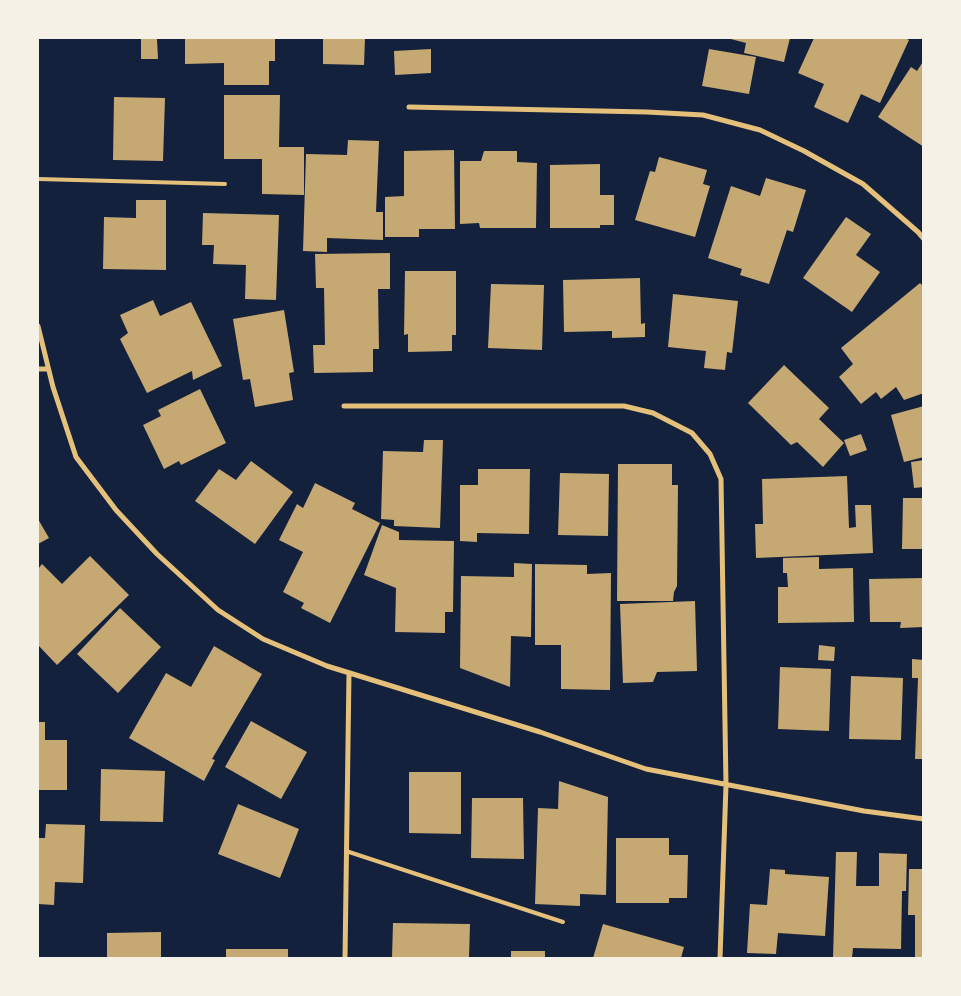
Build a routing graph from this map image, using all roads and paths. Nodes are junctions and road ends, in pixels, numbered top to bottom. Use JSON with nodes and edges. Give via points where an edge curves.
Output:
{"nodes":[{"id":1,"x":409,"y":107,"type":"dead end"},
{"id":2,"x":38,"y":179,"type":"edge"},
{"id":3,"x":225,"y":184,"type":"dead end"},
{"id":4,"x":924,"y":239,"type":"edge"},
{"id":5,"x":38,"y":326,"type":"edge"},
{"id":6,"x":38,"y":369,"type":"edge"},
{"id":7,"x":48,"y":369,"type":"junction"},
{"id":8,"x":344,"y":406,"type":"dead end"},
{"id":9,"x":349,"y":673,"type":"junction"},
{"id":10,"x":726,"y":785,"type":"junction"},
{"id":11,"x":924,"y":819,"type":"edge"},
{"id":12,"x":346,"y":851,"type":"junction"},
{"id":13,"x":563,"y":922,"type":"dead end"},
{"id":14,"x":345,"y":958,"type":"edge"},
{"id":15,"x":720,"y":958,"type":"edge"}],
"edges":[{"from":1,"to":4,"type":"street","via":[[703,115],[760,130],[863,184]]},
{"from":2,"to":3,"type":"lane"},
{"from":5,"to":7,"type":"street"},
{"from":6,"to":7,"type":"street"},
{"from":7,"to":9,"type":"street","via":[[76,456],[116,510],[157,554],[218,610],[263,639]]},
{"from":8,"to":10,"type":"street","via":[[624,406],[653,413],[692,433],[710,454],[721,479]]},
{"from":9,"to":10,"type":"street","via":[[540,732],[646,769]]},
{"from":9,"to":12,"type":"street"},
{"from":10,"to":11,"type":"street"},
{"from":10,"to":15,"type":"street"},
{"from":12,"to":13,"type":"lane"},
{"from":12,"to":14,"type":"street"}]}
